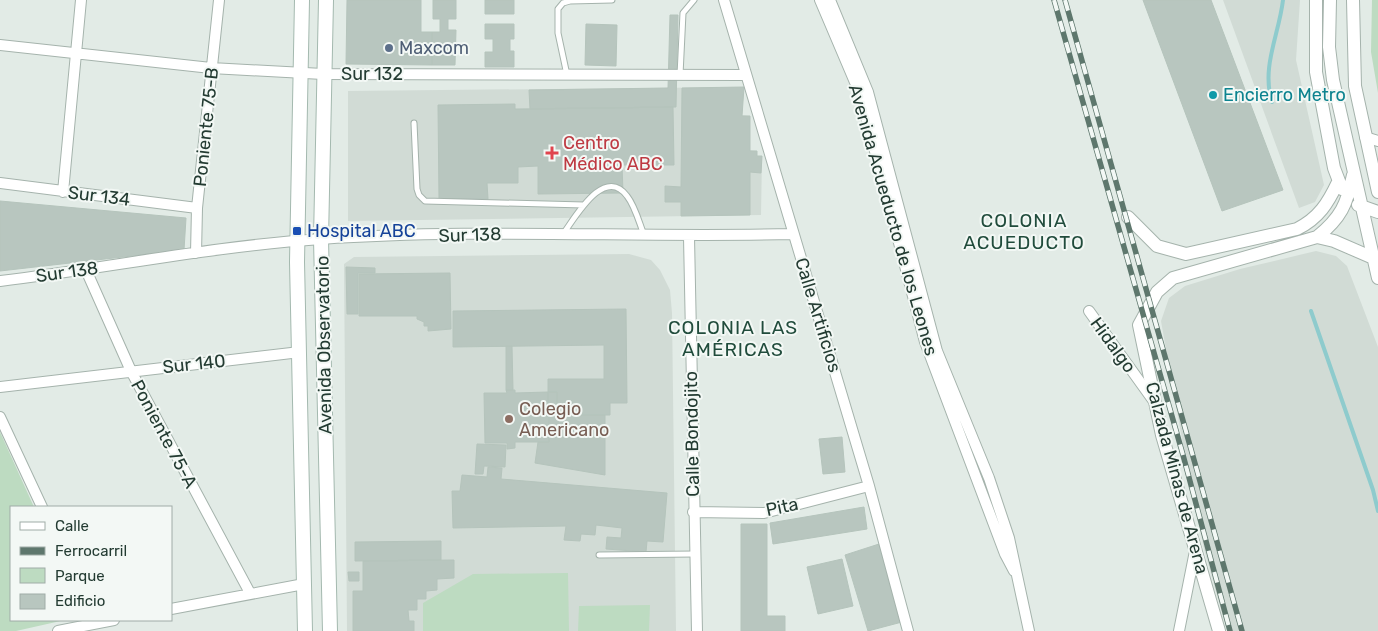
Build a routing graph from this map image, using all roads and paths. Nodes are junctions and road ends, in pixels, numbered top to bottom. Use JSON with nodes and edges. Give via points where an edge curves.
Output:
{"nodes":[{"id":1,"x":81,"y":0,"type":"edge"},
{"id":2,"x":219,"y":0,"type":"edge"},
{"id":3,"x":302,"y":0,"type":"edge"},
{"id":4,"x":326,"y":0,"type":"edge"},
{"id":5,"x":612,"y":0,"type":"edge"},
{"id":6,"x":694,"y":0,"type":"edge"},
{"id":7,"x":724,"y":0,"type":"edge"},
{"id":8,"x":820,"y":0,"type":"edge"},
{"id":9,"x":830,"y":0,"type":"edge"},
{"id":10,"x":1316,"y":0,"type":"edge"},
{"id":11,"x":1330,"y":0,"type":"edge"},
{"id":12,"x":1353,"y":0,"type":"edge"},
{"id":13,"x":0,"y":45,"type":"edge"},
{"id":14,"x":76,"y":53,"type":"junction"},
{"id":15,"x":211,"y":68,"type":"junction"},
{"id":16,"x":301,"y":73,"type":"junction"},
{"id":17,"x":323,"y":74,"type":"junction"},
{"id":18,"x":567,"y":75,"type":"junction"},
{"id":19,"x":680,"y":75,"type":"junction"},
{"id":20,"x":746,"y":76,"type":"junction"},
{"id":21,"x":414,"y":123,"type":"dead end"},
{"id":22,"x":1365,"y":137,"type":"junction"},
{"id":23,"x":1378,"y":141,"type":"edge"},
{"id":24,"x":1353,"y":175,"type":"junction"},
{"id":25,"x":1338,"y":182,"type":"junction"},
{"id":26,"x":0,"y":183,"type":"edge"},
{"id":27,"x":63,"y":192,"type":"junction"},
{"id":28,"x":1378,"y":192,"type":"edge"},
{"id":29,"x":1348,"y":199,"type":"junction"},
{"id":30,"x":584,"y":204,"type":"junction"},
{"id":31,"x":197,"y":208,"type":"junction"},
{"id":32,"x":1363,"y":208,"type":"junction"},
{"id":33,"x":1378,"y":212,"type":"edge"},
{"id":34,"x":1128,"y":217,"type":"dead end"},
{"id":35,"x":563,"y":234,"type":"junction"},
{"id":36,"x":793,"y":234,"type":"junction"},
{"id":37,"x":644,"y":236,"type":"junction"},
{"id":38,"x":689,"y":237,"type":"junction"},
{"id":39,"x":1317,"y":237,"type":"junction"},
{"id":40,"x":321,"y":239,"type":"junction"},
{"id":41,"x":297,"y":242,"type":"junction"},
{"id":42,"x":196,"y":253,"type":"junction"},
{"id":43,"x":1376,"y":258,"type":"edge"},
{"id":44,"x":86,"y":270,"type":"junction"},
{"id":45,"x":1378,"y":278,"type":"edge"},
{"id":46,"x":0,"y":281,"type":"edge"},
{"id":47,"x":1089,"y":311,"type":"dead end"},
{"id":48,"x":300,"y":352,"type":"junction"},
{"id":49,"x":131,"y":371,"type":"junction"},
{"id":50,"x":0,"y":387,"type":"edge"},
{"id":51,"x":1155,"y":402,"type":"junction"},
{"id":52,"x":0,"y":417,"type":"edge"},
{"id":53,"x":869,"y":486,"type":"junction"},
{"id":54,"x":42,"y":506,"type":"edge"},
{"id":55,"x":693,"y":512,"type":"junction"},
{"id":56,"x":1196,"y":550,"type":"junction"},
{"id":57,"x":695,"y":554,"type":"junction"},
{"id":58,"x":599,"y":555,"type":"dead end"},
{"id":59,"x":1019,"y":581,"type":"junction"},
{"id":60,"x":304,"y":584,"type":"junction"},
{"id":61,"x":250,"y":593,"type":"junction"},
{"id":62,"x":172,"y":609,"type":"edge"},
{"id":63,"x":111,"y":621,"type":"edge"},
{"id":64,"x":97,"y":625,"type":"edge"},
{"id":65,"x":58,"y":631,"type":"edge"},
{"id":66,"x":305,"y":631,"type":"edge"},
{"id":67,"x":330,"y":631,"type":"edge"},
{"id":68,"x":697,"y":631,"type":"edge"},
{"id":69,"x":908,"y":631,"type":"edge"},
{"id":70,"x":1028,"y":631,"type":"edge"},
{"id":71,"x":1179,"y":631,"type":"edge"},
{"id":72,"x":1219,"y":631,"type":"edge"}],
"edges":[{"from":1,"to":14,"type":"street"},
{"from":2,"to":15,"type":"street","name":"Poniente 75-B"},
{"from":3,"to":16,"type":"main road","name":"Avenida Observatorio"},
{"from":4,"to":17,"type":"main road","name":"Avenida Observatorio"},
{"from":5,"to":18,"type":"lane","via":[[570,1],[558,9],[558,33]]},
{"from":6,"to":19,"type":"lane","via":[[684,13]]},
{"from":7,"to":20,"type":"street","name":"Calle Artificios"},
{"from":8,"to":59,"type":"street","name":"Avenida Acueducto de los Leones","via":[[860,94],[925,342],[1005,554]]},
{"from":9,"to":59,"type":"street","name":"Avenida Acueducto de los Leones","via":[[868,92],[932,334],[989,478]]},
{"from":10,"to":25,"type":"street","via":[[1316,72]]},
{"from":11,"to":24,"type":"street","via":[[1329,47],[1333,80]]},
{"from":12,"to":22,"type":"street","via":[[1356,86]]},
{"from":13,"to":14,"type":"street","name":"Sur 132"},
{"from":14,"to":15,"type":"street","name":"Sur 132"},
{"from":14,"to":27,"type":"street"},
{"from":15,"to":16,"type":"street","name":"Sur 132"},
{"from":15,"to":31,"type":"street","name":"Poniente 75-B"},
{"from":16,"to":17,"type":"street","name":"Sur 132"},
{"from":16,"to":41,"type":"main road","name":"Avenida Observatorio"},
{"from":17,"to":18,"type":"street","name":"Sur 132"},
{"from":17,"to":40,"type":"main road","name":"Avenida Observatorio"},
{"from":18,"to":19,"type":"street","name":"Sur 132"},
{"from":19,"to":20,"type":"street","name":"Sur 132"},
{"from":20,"to":36,"type":"street","name":"Calle Artificios"},
{"from":21,"to":30,"type":"lane","via":[[416,188],[425,201]]},
{"from":22,"to":23,"type":"street"},
{"from":22,"to":28,"type":"street"},
{"from":24,"to":29,"type":"street"},
{"from":24,"to":32,"type":"street"},
{"from":25,"to":29,"type":"street"},
{"from":25,"to":34,"type":"street","via":[[1328,203],[1308,223],[1199,252],[1180,253],[1157,246]]},
{"from":26,"to":27,"type":"street","name":"Sur 134"},
{"from":27,"to":31,"type":"street","name":"Sur 134"},
{"from":29,"to":32,"type":"street"},
{"from":29,"to":39,"type":"street","via":[[1332,225]]},
{"from":30,"to":35,"type":"lane"},
{"from":30,"to":37,"type":"lane","via":[[603,188],[623,191]]},
{"from":31,"to":42,"type":"street","name":"Poniente 75-B"},
{"from":32,"to":33,"type":"street"},
{"from":32,"to":43,"type":"street"},
{"from":35,"to":37,"type":"street","name":"Sur 138"},
{"from":35,"to":40,"type":"street","name":"Sur 138"},
{"from":36,"to":38,"type":"street","name":"Sur 138"},
{"from":36,"to":53,"type":"street","name":"Calle Artificios"},
{"from":37,"to":38,"type":"street","name":"Sur 138"},
{"from":38,"to":55,"type":"street","name":"Calle Bondojito"},
{"from":39,"to":43,"type":"street"},
{"from":39,"to":51,"type":"street","name":"Calzada Minas de Arena","via":[[1173,278],[1157,292],[1140,325]]},
{"from":40,"to":41,"type":"street","name":"Sur 138"},
{"from":40,"to":67,"type":"main road","name":"Avenida Observatorio"},
{"from":41,"to":42,"type":"street","name":"Sur 138"},
{"from":41,"to":48,"type":"main road","name":"Avenida Observatorio"},
{"from":42,"to":44,"type":"street","name":"Sur 138"},
{"from":43,"to":45,"type":"street"},
{"from":44,"to":46,"type":"street","name":"Sur 138"},
{"from":44,"to":49,"type":"street","name":"Poniente 75-A"},
{"from":47,"to":51,"type":"street","name":"Hidalgo"},
{"from":48,"to":49,"type":"street","name":"Sur 140"},
{"from":48,"to":60,"type":"main road","name":"Avenida Observatorio"},
{"from":49,"to":50,"type":"street","name":"Sur 140"},
{"from":49,"to":61,"type":"street","name":"Poniente 75-A"},
{"from":51,"to":56,"type":"street","name":"Calzada Minas de Arena"},
{"from":52,"to":54,"type":"street"},
{"from":53,"to":55,"type":"street","name":"Pita","via":[[764,513]]},
{"from":53,"to":69,"type":"street","name":"Calle Artificios"},
{"from":55,"to":57,"type":"street","name":"Calle Bondojito"},
{"from":56,"to":71,"type":"street"},
{"from":56,"to":72,"type":"street","name":"Calzada Minas de Arena"},
{"from":57,"to":58,"type":"lane"},
{"from":57,"to":68,"type":"street","name":"Calle Bondojito"},
{"from":59,"to":70,"type":"street","name":"Avenida Acueducto de los Leones"},
{"from":60,"to":61,"type":"street"},
{"from":60,"to":66,"type":"main road","name":"Avenida Observatorio"},
{"from":61,"to":62,"type":"street"},
{"from":63,"to":64,"type":"street"},
{"from":64,"to":65,"type":"street"}]}
